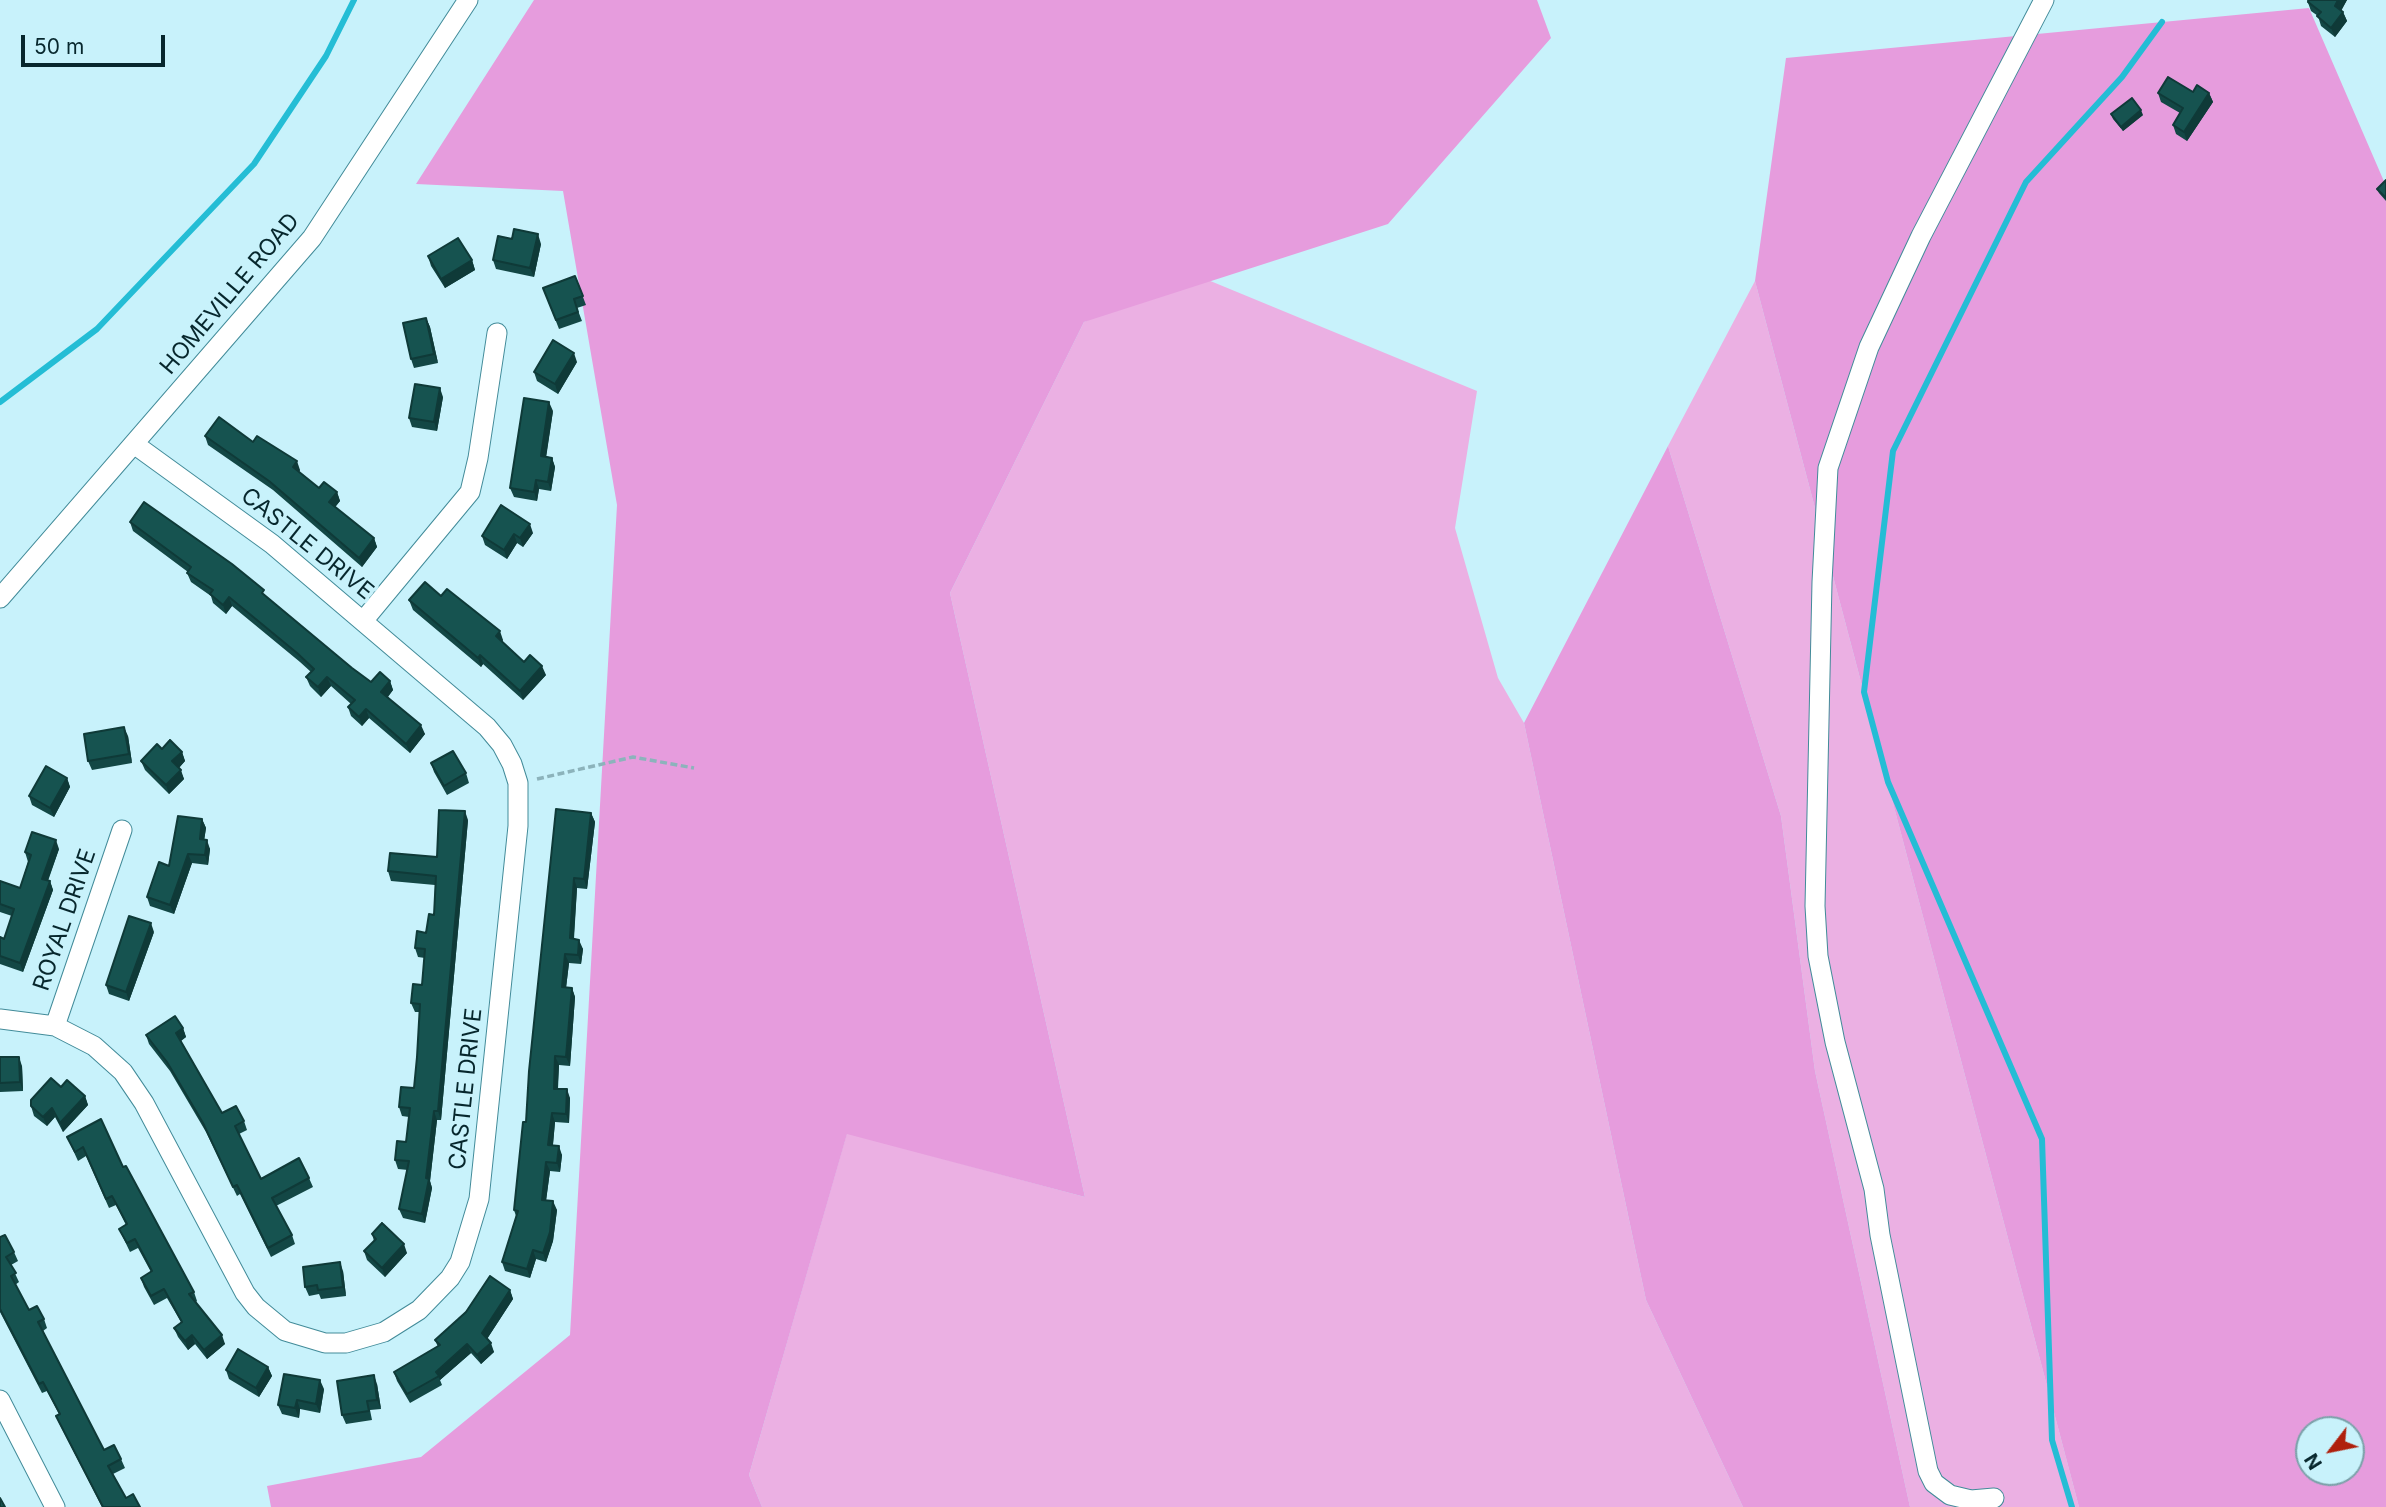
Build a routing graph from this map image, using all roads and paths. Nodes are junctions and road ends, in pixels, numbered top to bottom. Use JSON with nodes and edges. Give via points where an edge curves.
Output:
{"nodes":[{"id":1,"x":468,"y":0,"type":"edge"},
{"id":2,"x":2044,"y":0,"type":"edge"},
{"id":3,"x":497,"y":333,"type":"dead end"},
{"id":4,"x":134,"y":444,"type":"junction"},
{"id":5,"x":0,"y":598,"type":"edge"},
{"id":6,"x":363,"y":621,"type":"junction"},
{"id":7,"x":694,"y":768,"type":"dead end"},
{"id":8,"x":518,"y":783,"type":"junction"},
{"id":9,"x":122,"y":830,"type":"dead end"},
{"id":10,"x":0,"y":1019,"type":"edge"},
{"id":11,"x":55,"y":1026,"type":"junction"},
{"id":12,"x":0,"y":1400,"type":"edge"},
{"id":13,"x":5,"y":1425,"type":"edge"},
{"id":14,"x":1994,"y":1498,"type":"dead end"},
{"id":15,"x":55,"y":1507,"type":"edge"}],
"edges":[{"from":1,"to":4,"type":"street","name":"HOMEVILLE ROAD","via":[[312,238]]},
{"from":2,"to":14,"type":"street","via":[[1869,347],[1828,468],[1821,595],[1815,906],[1820,969],[1874,1189],[1928,1471],[1934,1483],[1950,1495],[1971,1500]]},
{"from":3,"to":6,"type":"street","via":[[470,492]]},
{"from":4,"to":5,"type":"street","name":"HOMEVILLE ROAD"},
{"from":4,"to":6,"type":"street","name":"CASTLE DRIVE","via":[[272,544]]},
{"from":6,"to":8,"type":"street","name":"CASTLE DRIVE","via":[[487,727],[502,745]]},
{"from":7,"to":8,"type":"path","via":[[633,757]]},
{"from":8,"to":11,"type":"street","name":"CASTLE DRIVE","via":[[518,826],[475,1219],[450,1278],[419,1310],[384,1332],[346,1343],[316,1341],[285,1331],[256,1307],[134,1086],[93,1046]]},
{"from":9,"to":11,"type":"street","name":"ROYAL DRIVE"},
{"from":10,"to":11,"type":"street","name":"CASTLE DRIVE"},
{"from":12,"to":13,"type":"street"},
{"from":13,"to":15,"type":"street"}]}
